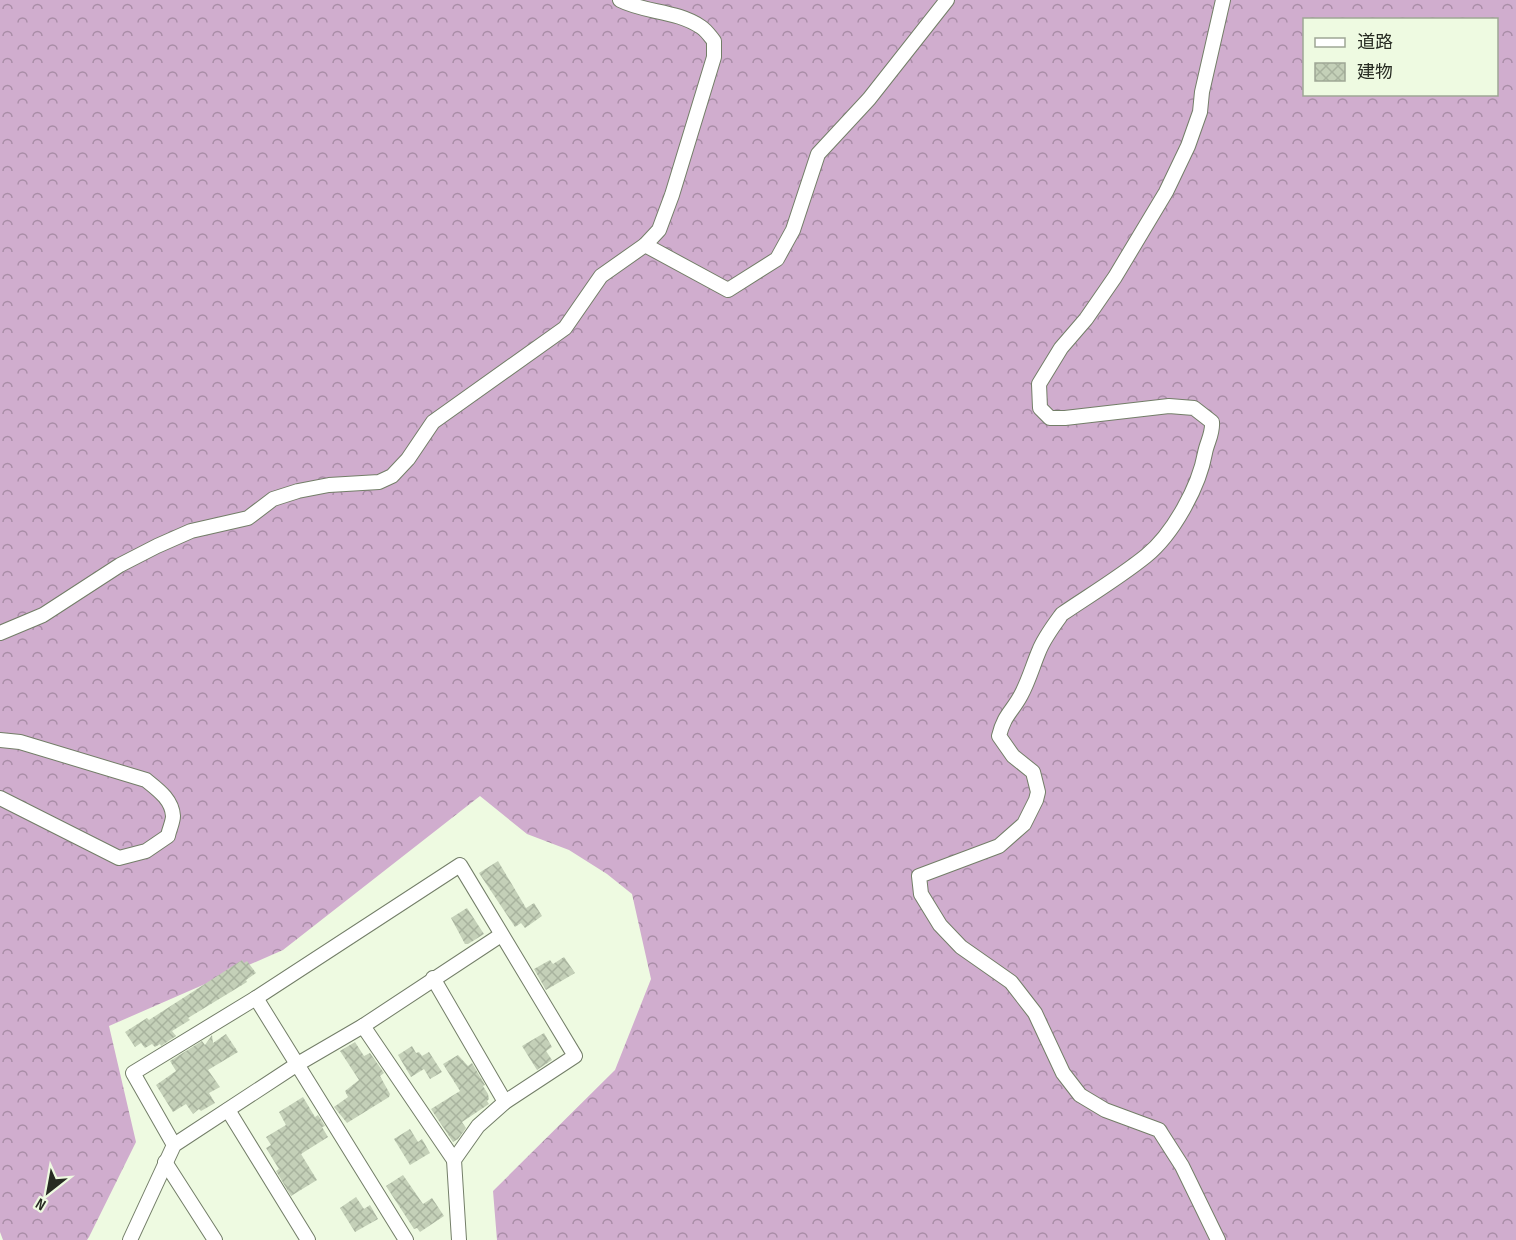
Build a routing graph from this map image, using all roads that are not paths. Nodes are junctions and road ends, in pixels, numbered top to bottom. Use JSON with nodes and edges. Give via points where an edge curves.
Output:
{"nodes":[{"id":1,"x":620,"y":0,"type":"edge"},
{"id":2,"x":947,"y":0,"type":"edge"},
{"id":3,"x":1223,"y":0,"type":"edge"},
{"id":4,"x":645,"y":245,"type":"junction"},
{"id":5,"x":0,"y":633,"type":"edge"},
{"id":6,"x":0,"y":740,"type":"edge"},
{"id":7,"x":0,"y":798,"type":"edge"},
{"id":8,"x":501,"y":935,"type":"junction"},
{"id":9,"x":433,"y":978,"type":"junction"},
{"id":10,"x":256,"y":998,"type":"junction"},
{"id":11,"x":363,"y":1026,"type":"junction"},
{"id":12,"x":296,"y":1065,"type":"junction"},
{"id":13,"x":505,"y":1102,"type":"junction"},
{"id":14,"x":228,"y":1110,"type":"junction"},
{"id":15,"x":174,"y":1145,"type":"junction"},
{"id":16,"x":454,"y":1160,"type":"junction"},
{"id":17,"x":165,"y":1162,"type":"junction"},
{"id":18,"x":130,"y":1240,"type":"edge"},
{"id":19,"x":215,"y":1240,"type":"edge"},
{"id":20,"x":308,"y":1240,"type":"edge"},
{"id":21,"x":406,"y":1240,"type":"edge"},
{"id":22,"x":459,"y":1240,"type":"edge"},
{"id":23,"x":1218,"y":1240,"type":"edge"}],
"edges":[{"from":1,"to":4,"type":"street","via":[[702,27],[714,41],[714,57],[672,195],[659,230]]},
{"from":2,"to":4,"type":"street","via":[[869,99],[818,154],[793,230],[777,259],[728,290]]},
{"from":3,"to":23,"type":"street","via":[[1200,112],[1188,148],[1115,277],[1061,348],[1038,392],[1040,408],[1050,418],[1169,406],[1194,408],[1212,422],[1213,433],[1205,459],[1173,526],[1147,555],[1062,614],[1055,623],[1020,697],[1003,720],[999,736],[1013,756],[1033,772],[1038,792],[1024,824],[999,846],[919,876],[921,894],[940,925],[961,947],[1011,982],[1035,1013],[1064,1073],[1080,1095],[1106,1110],[1159,1130],[1182,1166]]},
{"from":4,"to":5,"type":"street","via":[[601,276],[565,328],[433,423],[392,476],[379,482],[298,491],[273,499],[248,518],[191,531],[120,565],[43,615]]},
{"from":6,"to":7,"type":"street","via":[[20,742],[146,780],[169,802],[173,816],[168,836],[146,851],[119,858]]},
{"from":8,"to":9,"type":"street"},
{"from":8,"to":10,"type":"street","via":[[460,865]]},
{"from":8,"to":13,"type":"street","via":[[576,1056]]},
{"from":9,"to":11,"type":"street"},
{"from":9,"to":13,"type":"street"},
{"from":10,"to":12,"type":"street"},
{"from":10,"to":15,"type":"street","via":[[133,1073]]},
{"from":11,"to":12,"type":"street"},
{"from":11,"to":16,"type":"street"},
{"from":12,"to":14,"type":"street"},
{"from":12,"to":21,"type":"street"},
{"from":13,"to":16,"type":"street","via":[[478,1126]]},
{"from":14,"to":15,"type":"street"},
{"from":14,"to":20,"type":"street"},
{"from":15,"to":17,"type":"street"},
{"from":16,"to":22,"type":"street"},
{"from":17,"to":18,"type":"street"},
{"from":17,"to":19,"type":"street"}]}
